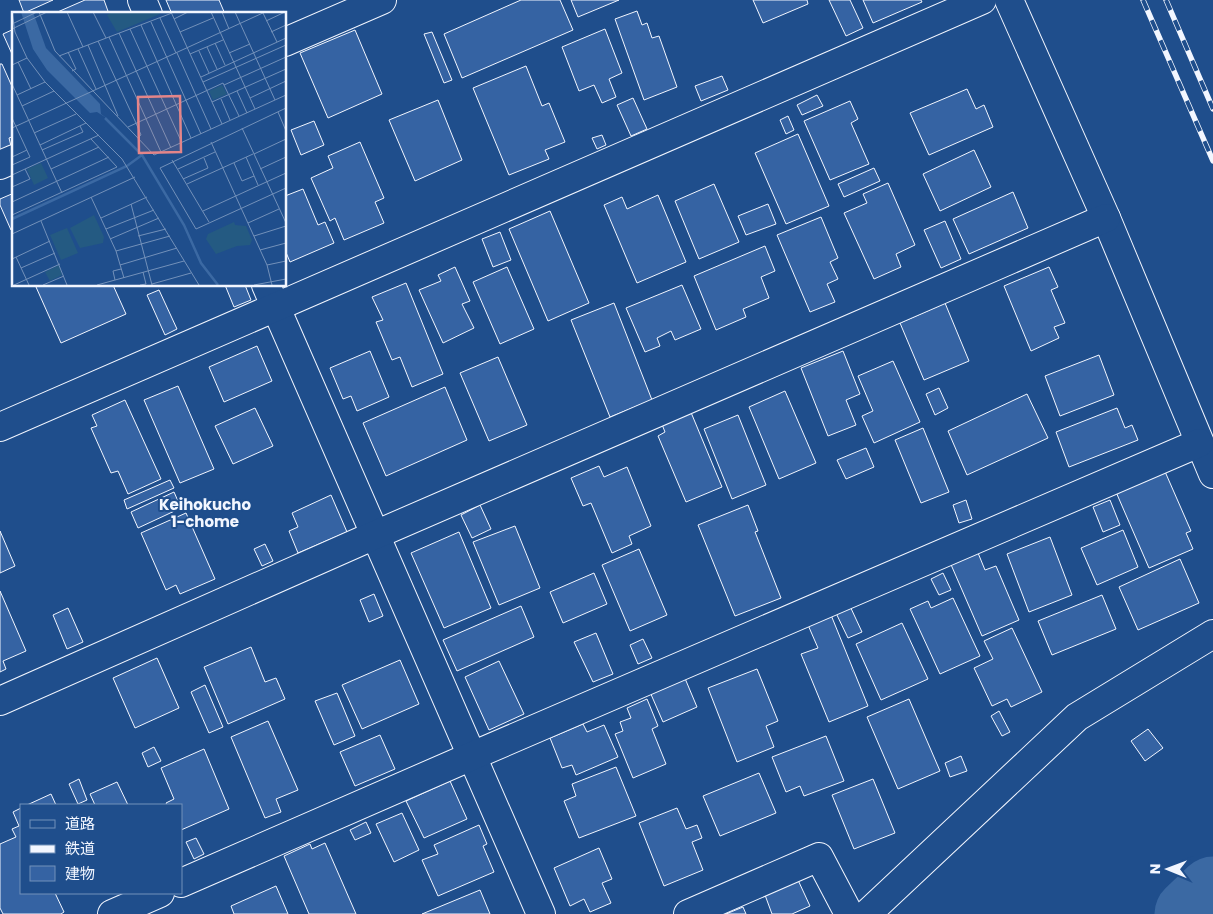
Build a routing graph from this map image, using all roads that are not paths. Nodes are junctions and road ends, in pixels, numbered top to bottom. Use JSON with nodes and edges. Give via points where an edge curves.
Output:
{"nodes":[{"id":1,"x":142,"y":0,"type":"edge"},
{"id":2,"x":382,"y":0,"type":"edge"},
{"id":3,"x":982,"y":0,"type":"edge"},
{"id":4,"x":1009,"y":0,"type":"edge"},
{"id":5,"x":147,"y":12,"type":"edge"},
{"id":6,"x":286,"y":42,"type":"edge"},
{"id":7,"x":12,"y":160,"type":"edge"},
{"id":8,"x":0,"y":165,"type":"edge"},
{"id":9,"x":1106,"y":218,"type":"junction"},
{"id":10,"x":271,"y":296,"type":"edge"},
{"id":11,"x":0,"y":427,"type":"edge"},
{"id":12,"x":1199,"y":443,"type":"junction"},
{"id":13,"x":1213,"y":474,"type":"edge"},
{"id":14,"x":375,"y":535,"type":"junction"},
{"id":15,"x":1213,"y":634,"type":"edge"},
{"id":16,"x":0,"y":701,"type":"edge"},
{"id":17,"x":472,"y":756,"type":"junction"},
{"id":18,"x":182,"y":884,"type":"edge"},
{"id":19,"x":158,"y":894,"type":"edge"},
{"id":20,"x":112,"y":914,"type":"edge"},
{"id":21,"x":541,"y":914,"type":"edge"},
{"id":22,"x":688,"y":914,"type":"edge"},
{"id":23,"x":849,"y":914,"type":"edge"},
{"id":24,"x":867,"y":914,"type":"edge"}],
"edges":[{"from":1,"to":5,"type":"street"},
{"from":2,"to":6,"type":"street"},
{"from":3,"to":10,"type":"street"},
{"from":4,"to":9,"type":"street"},
{"from":7,"to":8,"type":"street"},
{"from":9,"to":12,"type":"street"},
{"from":9,"to":14,"type":"street"},
{"from":10,"to":11,"type":"street"},
{"from":10,"to":14,"type":"street"},
{"from":12,"to":13,"type":"street"},
{"from":12,"to":17,"type":"street"},
{"from":14,"to":16,"type":"street"},
{"from":14,"to":17,"type":"street"},
{"from":15,"to":24,"type":"street","via":[[1077,717]]},
{"from":17,"to":18,"type":"street"},
{"from":17,"to":21,"type":"street"},
{"from":19,"to":20,"type":"street"},
{"from":22,"to":23,"type":"street","via":[[819,857]]}]}
